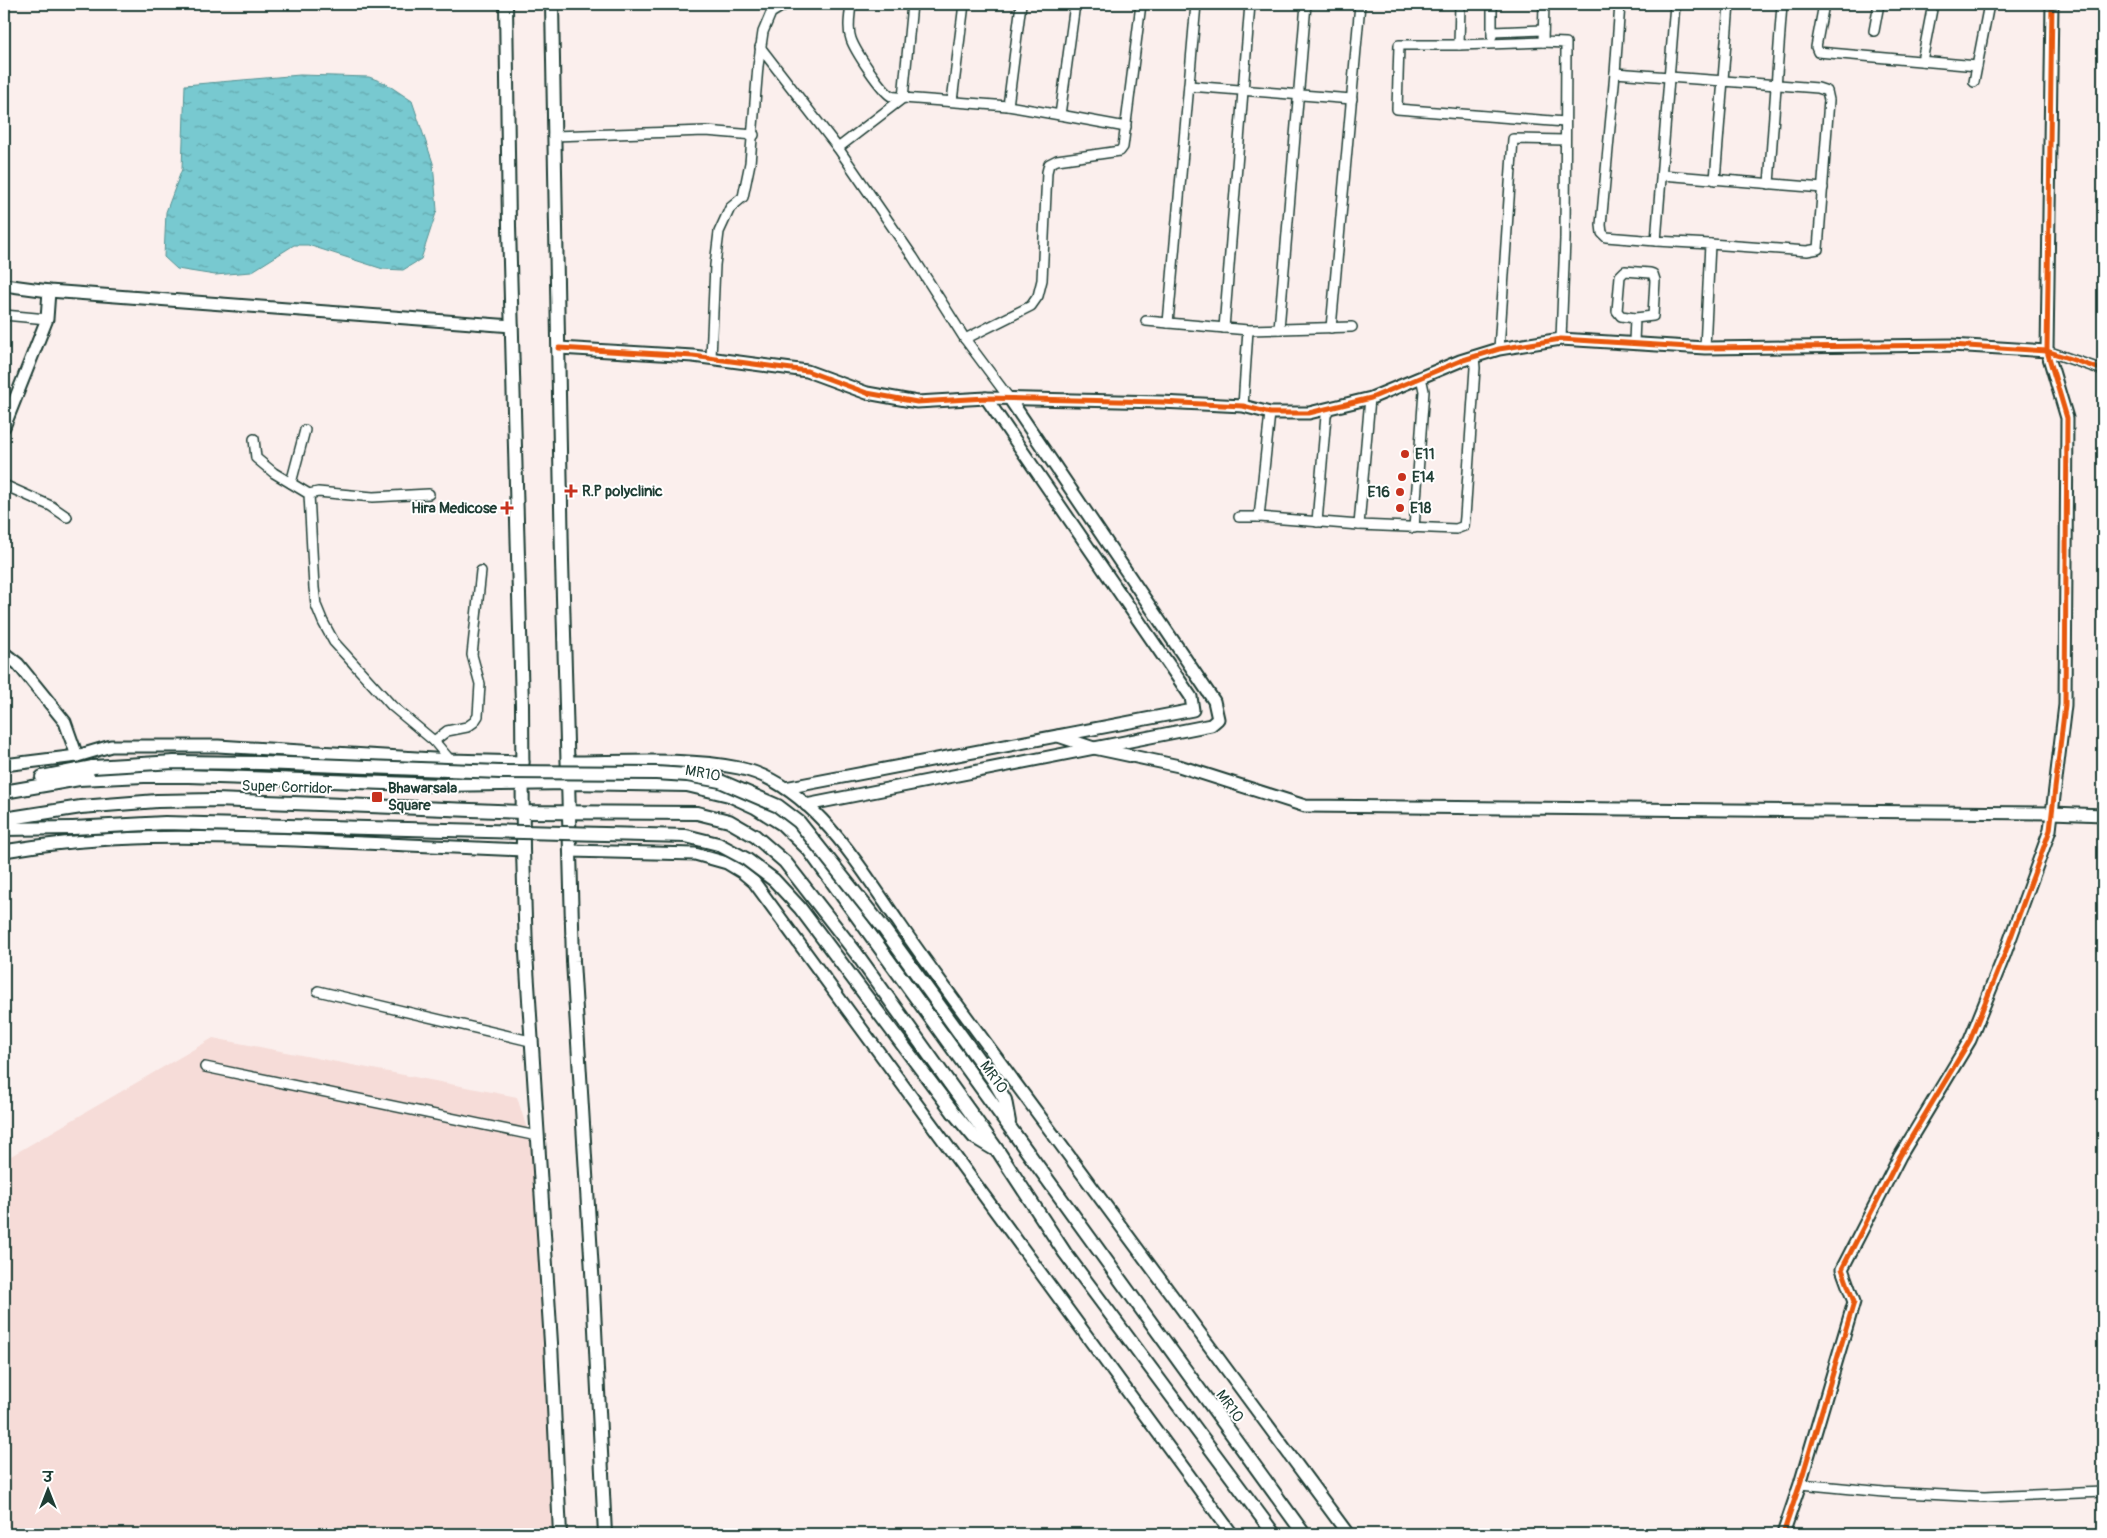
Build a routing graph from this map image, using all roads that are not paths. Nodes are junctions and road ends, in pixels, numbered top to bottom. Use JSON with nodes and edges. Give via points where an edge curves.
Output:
{"nodes":[{"id":1,"x":506,"y":4,"type":"edge"},
{"id":2,"x":552,"y":4,"type":"edge"},
{"id":3,"x":786,"y":4,"type":"edge"},
{"id":4,"x":851,"y":4,"type":"edge"},
{"id":5,"x":912,"y":4,"type":"edge"},
{"id":6,"x":964,"y":4,"type":"edge"},
{"id":7,"x":1021,"y":4,"type":"edge"},
{"id":8,"x":1075,"y":4,"type":"edge"},
{"id":9,"x":1141,"y":4,"type":"edge"},
{"id":10,"x":1196,"y":4,"type":"edge"},
{"id":11,"x":1250,"y":4,"type":"edge"},
{"id":12,"x":1306,"y":4,"type":"edge"},
{"id":13,"x":1360,"y":4,"type":"edge"},
{"id":14,"x":1460,"y":4,"type":"edge"},
{"id":15,"x":1492,"y":4,"type":"edge"},
{"id":16,"x":1544,"y":4,"type":"edge"},
{"id":17,"x":1620,"y":4,"type":"edge"},
{"id":18,"x":1675,"y":4,"type":"edge"},
{"id":19,"x":1729,"y":4,"type":"edge"},
{"id":20,"x":1782,"y":4,"type":"edge"},
{"id":21,"x":1824,"y":4,"type":"edge"},
{"id":22,"x":1879,"y":4,"type":"edge"},
{"id":23,"x":1933,"y":4,"type":"edge"},
{"id":24,"x":1989,"y":4,"type":"edge"},
{"id":25,"x":2052,"y":4,"type":"edge"},
{"id":26,"x":1543,"y":30,"type":"junction"},
{"id":27,"x":1874,"y":31,"type":"dead end"},
{"id":28,"x":1492,"y":32,"type":"junction"},
{"id":29,"x":1543,"y":42,"type":"junction"},
{"id":30,"x":1492,"y":44,"type":"junction"},
{"id":31,"x":1459,"y":45,"type":"junction"},
{"id":32,"x":760,"y":48,"type":"junction"},
{"id":33,"x":1922,"y":61,"type":"junction"},
{"id":34,"x":1977,"y":66,"type":"junction"},
{"id":35,"x":1615,"y":73,"type":"junction"},
{"id":36,"x":1669,"y":77,"type":"junction"},
{"id":37,"x":1723,"y":80,"type":"junction"},
{"id":38,"x":1974,"y":82,"type":"dead end"},
{"id":39,"x":1777,"y":84,"type":"junction"},
{"id":40,"x":1189,"y":86,"type":"junction"},
{"id":41,"x":1243,"y":90,"type":"junction"},
{"id":42,"x":1299,"y":94,"type":"junction"},
{"id":43,"x":903,"y":98,"type":"junction"},
{"id":44,"x":1352,"y":99,"type":"junction"},
{"id":45,"x":952,"y":102,"type":"junction"},
{"id":46,"x":1008,"y":106,"type":"junction"},
{"id":47,"x":1060,"y":114,"type":"junction"},
{"id":48,"x":1565,"y":122,"type":"junction"},
{"id":49,"x":1126,"y":127,"type":"junction"},
{"id":50,"x":754,"y":135,"type":"junction"},
{"id":51,"x":553,"y":136,"type":"junction"},
{"id":52,"x":1565,"y":140,"type":"junction"},
{"id":53,"x":838,"y":148,"type":"junction"},
{"id":54,"x":1662,"y":175,"type":"junction"},
{"id":55,"x":1715,"y":180,"type":"junction"},
{"id":56,"x":1769,"y":184,"type":"junction"},
{"id":57,"x":1823,"y":188,"type":"junction"},
{"id":58,"x":1656,"y":241,"type":"junction"},
{"id":59,"x":1710,"y":244,"type":"junction"},
{"id":60,"x":4,"y":285,"type":"edge"},
{"id":61,"x":50,"y":291,"type":"junction"},
{"id":62,"x":4,"y":315,"type":"edge"},
{"id":63,"x":1635,"y":318,"type":"junction"},
{"id":64,"x":46,"y":319,"type":"junction"},
{"id":65,"x":1146,"y":321,"type":"dead end"},
{"id":66,"x":1168,"y":323,"type":"junction"},
{"id":67,"x":512,"y":326,"type":"junction"},
{"id":68,"x":1352,"y":327,"type":"dead end"},
{"id":69,"x":1224,"y":328,"type":"junction"},
{"id":70,"x":1331,"y":328,"type":"junction"},
{"id":71,"x":1278,"y":329,"type":"junction"},
{"id":72,"x":1248,"y":330,"type":"junction"},
{"id":73,"x":1561,"y":339,"type":"junction"},
{"id":74,"x":964,"y":340,"type":"junction"},
{"id":75,"x":1634,"y":342,"type":"junction"},
{"id":76,"x":559,"y":348,"type":"junction"},
{"id":77,"x":1705,"y":348,"type":"junction"},
{"id":78,"x":1500,"y":349,"type":"junction"},
{"id":79,"x":2047,"y":351,"type":"junction"},
{"id":80,"x":1474,"y":356,"type":"junction"},
{"id":81,"x":711,"y":358,"type":"junction"},
{"id":82,"x":2103,"y":370,"type":"edge"},
{"id":83,"x":1422,"y":376,"type":"junction"},
{"id":84,"x":986,"y":398,"type":"junction"},
{"id":85,"x":1009,"y":398,"type":"junction"},
{"id":86,"x":1370,"y":398,"type":"junction"},
{"id":87,"x":1243,"y":406,"type":"junction"},
{"id":88,"x":1329,"y":408,"type":"junction"},
{"id":89,"x":1270,"y":413,"type":"junction"},
{"id":90,"x":4,"y":427,"type":"edge"},
{"id":91,"x":305,"y":430,"type":"dead end"},
{"id":92,"x":254,"y":439,"type":"dead end"},
{"id":93,"x":291,"y":483,"type":"junction"},
{"id":94,"x":4,"y":485,"type":"edge"},
{"id":95,"x":309,"y":494,"type":"junction"},
{"id":96,"x":428,"y":494,"type":"dead end"},
{"id":97,"x":67,"y":517,"type":"dead end"},
{"id":98,"x":1240,"y":517,"type":"dead end"},
{"id":99,"x":1259,"y":517,"type":"junction"},
{"id":100,"x":1316,"y":522,"type":"junction"},
{"id":101,"x":1359,"y":525,"type":"junction"},
{"id":102,"x":1414,"y":528,"type":"junction"},
{"id":103,"x":481,"y":571,"type":"dead end"},
{"id":104,"x":4,"y":653,"type":"edge"},
{"id":105,"x":1058,"y":736,"type":"junction"},
{"id":106,"x":434,"y":741,"type":"junction"},
{"id":107,"x":1094,"y":748,"type":"junction"},
{"id":108,"x":77,"y":756,"type":"junction"},
{"id":109,"x":450,"y":760,"type":"junction"},
{"id":110,"x":523,"y":762,"type":"junction"},
{"id":111,"x":568,"y":762,"type":"junction"},
{"id":112,"x":4,"y":765,"type":"edge"},
{"id":113,"x":568,"y":783,"type":"junction"},
{"id":114,"x":524,"y":784,"type":"junction"},
{"id":115,"x":785,"y":788,"type":"junction"},
{"id":116,"x":4,"y":790,"type":"edge"},
{"id":117,"x":806,"y":806,"type":"junction"},
{"id":118,"x":523,"y":812,"type":"junction"},
{"id":119,"x":569,"y":813,"type":"junction"},
{"id":120,"x":2052,"y":813,"type":"junction"},
{"id":121,"x":2103,"y":815,"type":"edge"},
{"id":122,"x":4,"y":819,"type":"edge"},
{"id":123,"x":4,"y":829,"type":"edge"},
{"id":124,"x":523,"y":850,"type":"junction"},
{"id":125,"x":570,"y":851,"type":"junction"},
{"id":126,"x":4,"y":852,"type":"edge"},
{"id":127,"x":318,"y":991,"type":"dead end"},
{"id":128,"x":530,"y":1040,"type":"junction"},
{"id":129,"x":205,"y":1067,"type":"dead end"},
{"id":130,"x":1010,"y":1127,"type":"junction"},
{"id":131,"x":537,"y":1136,"type":"junction"},
{"id":132,"x":998,"y":1151,"type":"junction"},
{"id":133,"x":1800,"y":1484,"type":"junction"},
{"id":134,"x":2103,"y":1492,"type":"edge"},
{"id":135,"x":560,"y":1534,"type":"edge"},
{"id":136,"x":605,"y":1534,"type":"edge"},
{"id":137,"x":1232,"y":1534,"type":"edge"},
{"id":138,"x":1274,"y":1534,"type":"edge"},
{"id":139,"x":1304,"y":1534,"type":"edge"},
{"id":140,"x":1348,"y":1534,"type":"edge"},
{"id":141,"x":1783,"y":1534,"type":"edge"}],
"edges":[{"from":1,"to":67,"type":"main road"},
{"from":2,"to":51,"type":"main road"},
{"from":3,"to":32,"type":"street","via":[[771,14]]},
{"from":4,"to":43,"type":"street","via":[[849,29],[859,55],[884,90]]},
{"from":5,"to":43,"type":"street"},
{"from":6,"to":45,"type":"street"},
{"from":7,"to":46,"type":"street"},
{"from":8,"to":47,"type":"street"},
{"from":9,"to":49,"type":"street"},
{"from":10,"to":40,"type":"street"},
{"from":11,"to":41,"type":"street"},
{"from":12,"to":42,"type":"street"},
{"from":13,"to":44,"type":"street"},
{"from":14,"to":31,"type":"street"},
{"from":15,"to":28,"type":"street"},
{"from":16,"to":26,"type":"street"},
{"from":17,"to":35,"type":"street"},
{"from":18,"to":36,"type":"street"},
{"from":19,"to":37,"type":"street"},
{"from":20,"to":39,"type":"street"},
{"from":21,"to":33,"type":"street","via":[[1816,47],[1818,52]]},
{"from":22,"to":27,"type":"street"},
{"from":23,"to":33,"type":"street"},
{"from":24,"to":34,"type":"street"},
{"from":25,"to":79,"type":"street"},
{"from":26,"to":28,"type":"street"},
{"from":26,"to":29,"type":"street"},
{"from":28,"to":30,"type":"street"},
{"from":29,"to":30,"type":"street"},
{"from":29,"to":48,"type":"street","via":[[1566,43]]},
{"from":30,"to":31,"type":"street"},
{"from":31,"to":48,"type":"street","via":[[1399,45],[1397,109]]},
{"from":32,"to":50,"type":"street"},
{"from":32,"to":53,"type":"street"},
{"from":33,"to":34,"type":"street"},
{"from":34,"to":38,"type":"street"},
{"from":35,"to":36,"type":"street"},
{"from":35,"to":58,"type":"street","via":[[1602,233],[1606,238]]},
{"from":36,"to":37,"type":"street"},
{"from":36,"to":54,"type":"street"},
{"from":37,"to":39,"type":"street"},
{"from":37,"to":55,"type":"street"},
{"from":39,"to":56,"type":"street"},
{"from":39,"to":57,"type":"street","via":[[1827,91]]},
{"from":40,"to":41,"type":"street"},
{"from":40,"to":66,"type":"street"},
{"from":41,"to":42,"type":"street"},
{"from":41,"to":69,"type":"street"},
{"from":42,"to":44,"type":"street"},
{"from":42,"to":71,"type":"street"},
{"from":43,"to":45,"type":"street"},
{"from":43,"to":53,"type":"street"},
{"from":44,"to":70,"type":"street"},
{"from":45,"to":46,"type":"street"},
{"from":46,"to":47,"type":"street"},
{"from":47,"to":49,"type":"street"},
{"from":48,"to":52,"type":"street"},
{"from":49,"to":74,"type":"street","via":[[1120,152],[1057,160],[1049,164],[1042,280],[1038,296],[1031,306]]},
{"from":50,"to":51,"type":"street","via":[[706,131]]},
{"from":50,"to":81,"type":"street","via":[[743,197],[730,208],[719,232]]},
{"from":51,"to":76,"type":"main road"},
{"from":52,"to":73,"type":"street"},
{"from":52,"to":78,"type":"street","via":[[1513,139]]},
{"from":53,"to":74,"type":"street","via":[[913,257]]},
{"from":54,"to":55,"type":"street"},
{"from":54,"to":58,"type":"street"},
{"from":55,"to":56,"type":"street"},
{"from":56,"to":57,"type":"street"},
{"from":57,"to":59,"type":"street","via":[[1818,249],[1807,252]]},
{"from":58,"to":59,"type":"street"},
{"from":59,"to":77,"type":"street"},
{"from":60,"to":61,"type":"street"},
{"from":61,"to":64,"type":"street"},
{"from":61,"to":67,"type":"street"},
{"from":62,"to":64,"type":"street"},
{"from":63,"to":63,"type":"street","via":[[1621,316],[1617,311],[1620,276],[1625,271],[1654,274],[1656,280],[1653,316]]},
{"from":63,"to":75,"type":"street"},
{"from":64,"to":90,"type":"street"},
{"from":65,"to":66,"type":"street"},
{"from":66,"to":69,"type":"street"},
{"from":67,"to":110,"type":"main road"},
{"from":68,"to":70,"type":"street"},
{"from":69,"to":72,"type":"street"},
{"from":70,"to":71,"type":"street"},
{"from":71,"to":72,"type":"street"},
{"from":72,"to":87,"type":"street"},
{"from":73,"to":75,"type":"street"},
{"from":73,"to":78,"type":"street"},
{"from":74,"to":85,"type":"street"},
{"from":75,"to":77,"type":"street"},
{"from":76,"to":81,"type":"street"},
{"from":76,"to":111,"type":"main road"},
{"from":77,"to":79,"type":"street","via":[[1952,345]]},
{"from":78,"to":80,"type":"street"},
{"from":79,"to":82,"type":"street"},
{"from":79,"to":120,"type":"street","via":[[2067,418],[2065,705]]},
{"from":80,"to":83,"type":"street"},
{"from":80,"to":102,"type":"street","via":[[1464,526],[1456,530]]},
{"from":81,"to":84,"type":"street","via":[[807,371],[867,393],[917,402]]},
{"from":83,"to":86,"type":"street"},
{"from":83,"to":102,"type":"street","via":[[1424,390]]},
{"from":84,"to":85,"type":"street"},
{"from":84,"to":105,"type":"street","via":[[1191,697],[1193,710]]},
{"from":85,"to":87,"type":"street"},
{"from":85,"to":107,"type":"street","via":[[1214,700],[1218,719],[1211,725]]},
{"from":86,"to":88,"type":"street"},
{"from":86,"to":101,"type":"street"},
{"from":87,"to":89,"type":"street"},
{"from":88,"to":89,"type":"street","via":[[1309,413]]},
{"from":88,"to":100,"type":"street"},
{"from":89,"to":99,"type":"street"},
{"from":91,"to":93,"type":"street"},
{"from":92,"to":93,"type":"street","via":[[256,458]]},
{"from":93,"to":95,"type":"street"},
{"from":94,"to":97,"type":"street","via":[[51,506]]},
{"from":95,"to":96,"type":"street","via":[[373,497]]},
{"from":95,"to":106,"type":"street","via":[[314,588],[323,622],[334,642],[392,706]]},
{"from":98,"to":99,"type":"street"},
{"from":99,"to":100,"type":"street"},
{"from":100,"to":101,"type":"street"},
{"from":101,"to":102,"type":"street"},
{"from":103,"to":106,"type":"street","via":[[472,655],[480,684],[478,716],[467,727],[447,731]]},
{"from":104,"to":108,"type":"street","via":[[18,664],[65,722]]},
{"from":105,"to":107,"type":"street"},
{"from":105,"to":115,"type":"street"},
{"from":106,"to":109,"type":"street"},
{"from":107,"to":117,"type":"street"},
{"from":107,"to":120,"type":"street","via":[[1179,766],[1304,806]]},
{"from":108,"to":109,"type":"street","via":[[111,746],[218,746]]},
{"from":108,"to":112,"type":"street"},
{"from":109,"to":110,"type":"street"},
{"from":110,"to":114,"type":"main road"},
{"from":111,"to":113,"type":"main road"},
{"from":111,"to":115,"type":"street","via":[[702,763],[740,768],[774,780]]},
{"from":113,"to":114,"type":"main road","name":"Super Corridor"},
{"from":113,"to":119,"type":"main road"},
{"from":113,"to":130,"type":"main road","name":"MR10","via":[[687,785],[729,795],[782,824],[809,850]]},
{"from":114,"to":116,"type":"main road","name":"Super Corridor","via":[[441,785],[144,776],[79,779]]},
{"from":114,"to":118,"type":"main road"},
{"from":115,"to":117,"type":"street"},
{"from":116,"to":130,"type":"main road","bridge":true,"via":[[63,772],[93,767],[174,762],[500,772],[656,773],[720,781],[778,806],[799,822],[884,929],[994,1081],[1005,1100]]},
{"from":117,"to":140,"type":"street","via":[[852,854],[962,1012]]},
{"from":118,"to":119,"type":"main road","name":"Super Corridor"},
{"from":118,"to":122,"type":"main road","name":"Super Corridor","via":[[176,800],[81,807]]},
{"from":118,"to":124,"type":"main road"},
{"from":119,"to":125,"type":"main road"},
{"from":119,"to":132,"type":"main road","via":[[697,813],[729,821],[755,836],[785,862],[856,954]]},
{"from":120,"to":121,"type":"street"},
{"from":120,"to":133,"type":"street","via":[[2050,830],[1970,1040],[1900,1156],[1842,1269],[1854,1302]]},
{"from":123,"to":132,"type":"main road","bridge":true,"via":[[165,823],[637,834],[686,836],[718,844],[746,859],[774,880],[800,908],[953,1112],[974,1137]]},
{"from":124,"to":126,"type":"street","via":[[151,836],[38,845]]},
{"from":124,"to":128,"type":"main road"},
{"from":125,"to":136,"type":"main road","via":[[573,961]]},
{"from":125,"to":137,"type":"street","via":[[695,854],[727,863],[754,882]]},
{"from":127,"to":128,"type":"street"},
{"from":128,"to":131,"type":"main road"},
{"from":129,"to":131,"type":"street"},
{"from":130,"to":139,"type":"main road","name":"MR10"},
{"from":131,"to":135,"type":"main road"},
{"from":132,"to":138,"type":"main road","via":[[1065,1253]]},
{"from":133,"to":134,"type":"street","via":[[1984,1497]]},
{"from":133,"to":141,"type":"street"}]}
